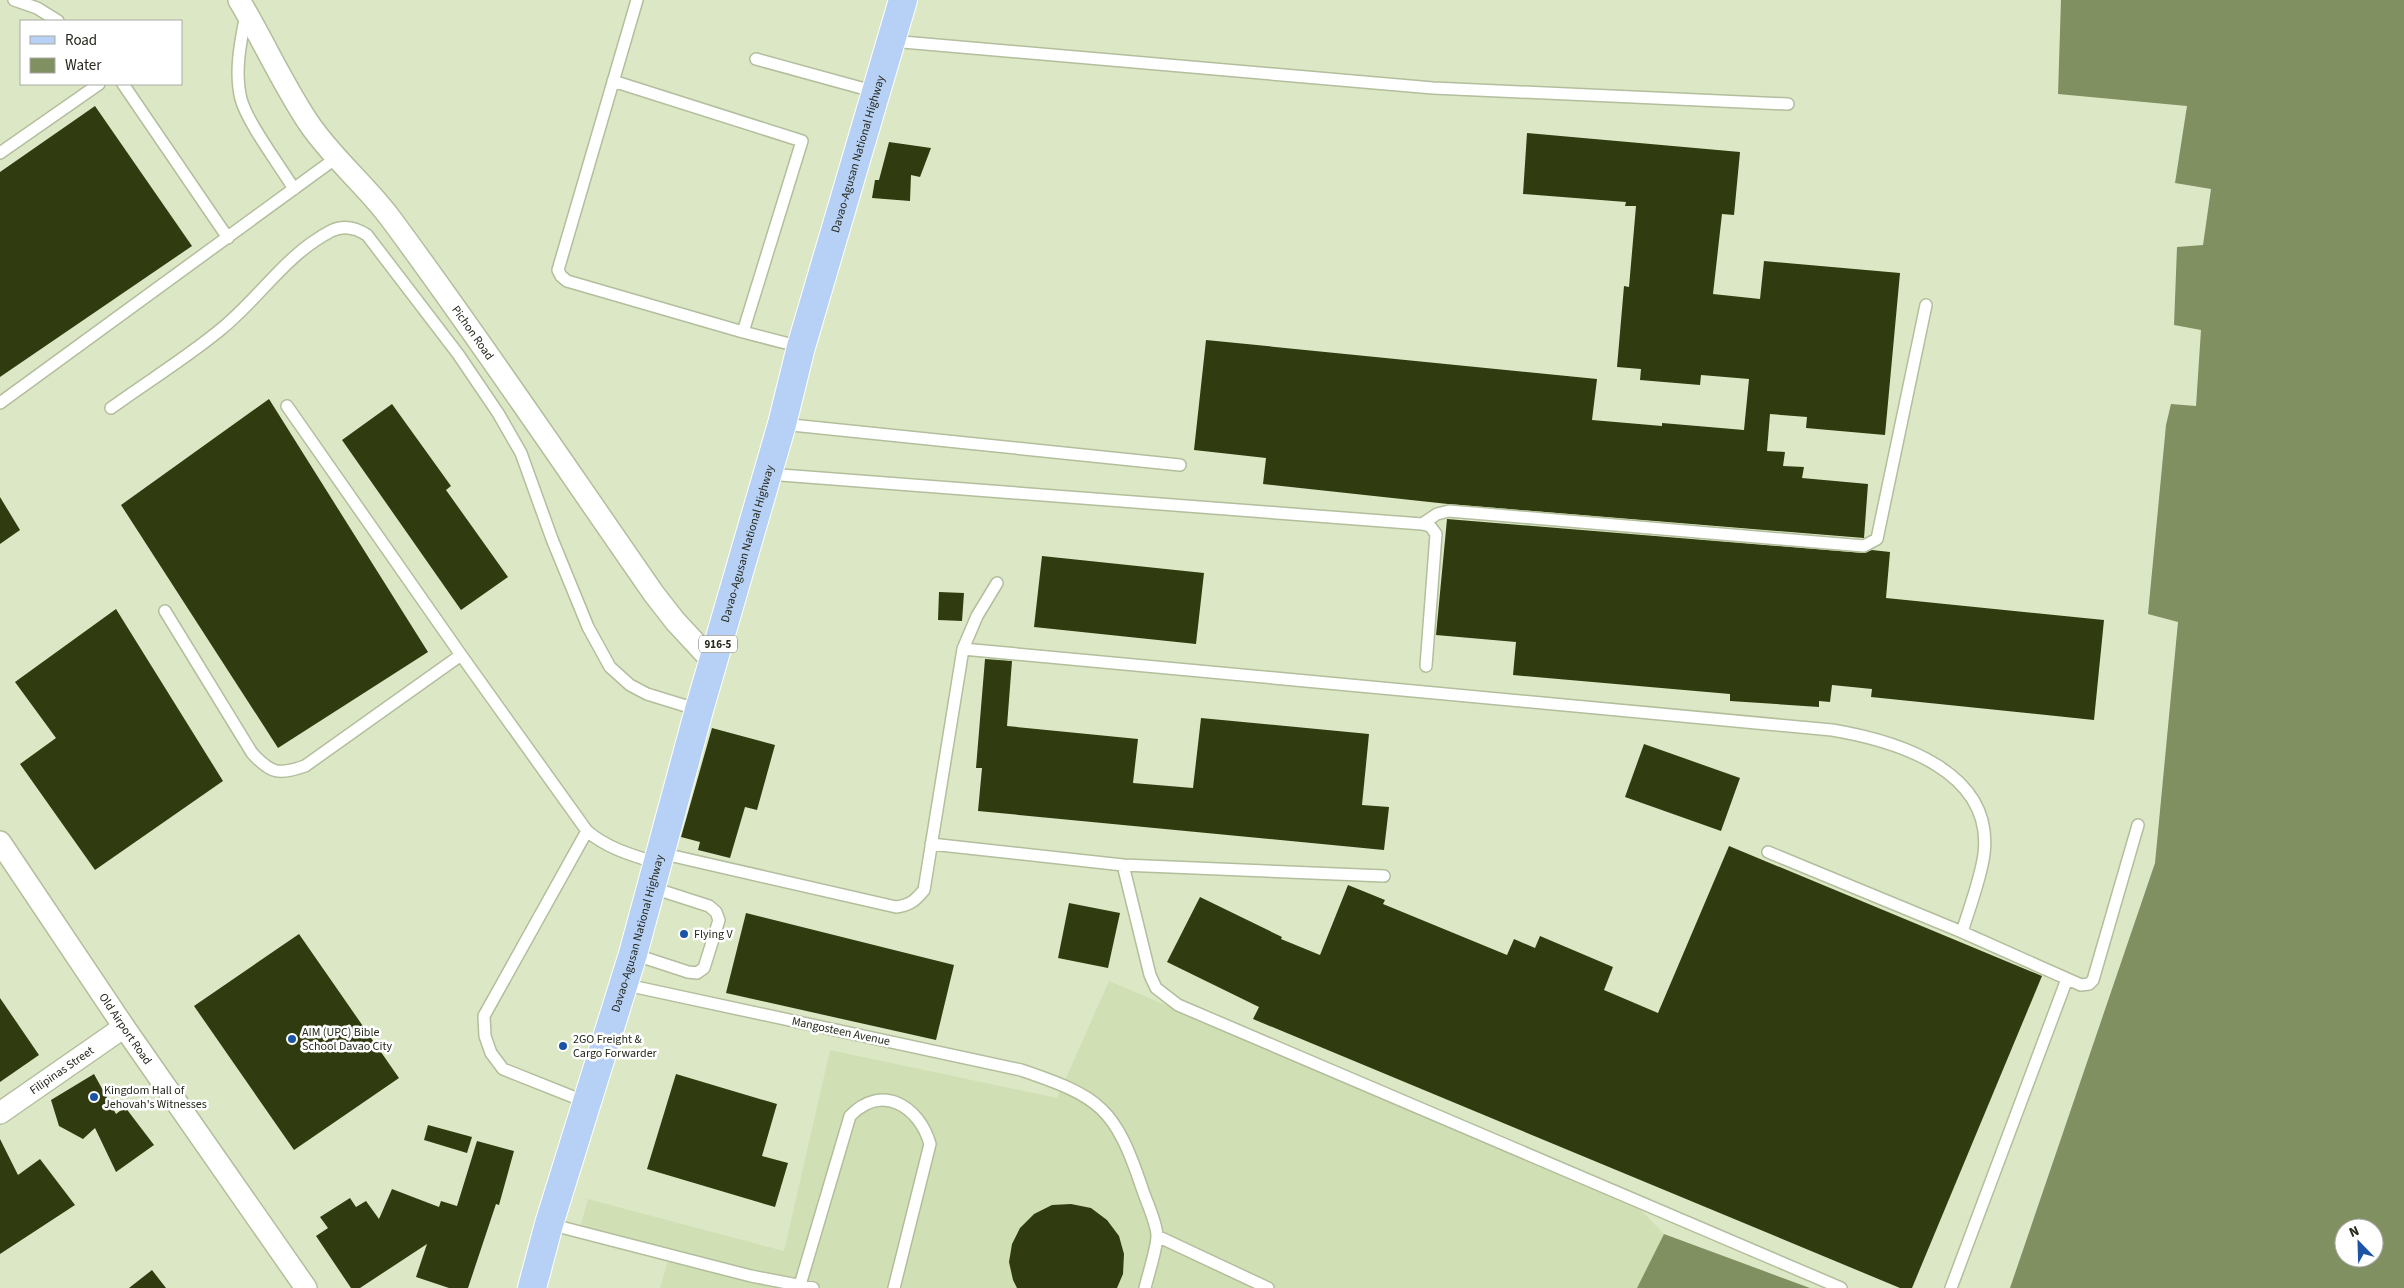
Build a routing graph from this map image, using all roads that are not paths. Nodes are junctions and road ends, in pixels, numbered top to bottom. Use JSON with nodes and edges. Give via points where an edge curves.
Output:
{"nodes":[{"id":1,"x":14,"y":0,"type":"edge"},
{"id":2,"x":637,"y":0,"type":"edge"},
{"id":3,"x":903,"y":0,"type":"edge"},
{"id":4,"x":243,"y":6,"type":"edge"},
{"id":5,"x":56,"y":20,"type":"edge"},
{"id":6,"x":891,"y":40,"type":"junction"},
{"id":7,"x":756,"y":60,"type":"dead end"},
{"id":8,"x":613,"y":81,"type":"junction"},
{"id":9,"x":98,"y":85,"type":"edge"},
{"id":10,"x":123,"y":85,"type":"edge"},
{"id":11,"x":876,"y":92,"type":"junction"},
{"id":12,"x":1788,"y":104,"type":"dead end"},
{"id":13,"x":0,"y":153,"type":"edge"},
{"id":14,"x":336,"y":158,"type":"junction"},
{"id":15,"x":294,"y":189,"type":"junction"},
{"id":16,"x":228,"y":238,"type":"junction"},
{"id":17,"x":1926,"y":305,"type":"dead end"},
{"id":18,"x":743,"y":332,"type":"junction"},
{"id":19,"x":801,"y":347,"type":"junction"},
{"id":20,"x":0,"y":403,"type":"edge"},
{"id":21,"x":287,"y":406,"type":"dead end"},
{"id":22,"x":111,"y":408,"type":"dead end"},
{"id":23,"x":782,"y":424,"type":"junction"},
{"id":24,"x":1180,"y":465,"type":"dead end"},
{"id":25,"x":768,"y":474,"type":"junction"},
{"id":26,"x":1422,"y":524,"type":"junction"},
{"id":27,"x":996,"y":583,"type":"dead end"},
{"id":28,"x":165,"y":611,"type":"dead end"},
{"id":29,"x":963,"y":649,"type":"junction"},
{"id":30,"x":461,"y":655,"type":"junction"},
{"id":31,"x":713,"y":662,"type":"junction"},
{"id":32,"x":1426,"y":666,"type":"dead end"},
{"id":33,"x":699,"y":710,"type":"junction"},
{"id":34,"x":2138,"y":825,"type":"dead end"},
{"id":35,"x":587,"y":831,"type":"junction"},
{"id":36,"x":0,"y":842,"type":"edge"},
{"id":37,"x":930,"y":844,"type":"junction"},
{"id":38,"x":1768,"y":852,"type":"dead end"},
{"id":39,"x":1123,"y":865,"type":"junction"},
{"id":40,"x":655,"y":868,"type":"junction"},
{"id":41,"x":1384,"y":876,"type":"dead end"},
{"id":42,"x":1962,"y":932,"type":"junction"},
{"id":43,"x":633,"y":954,"type":"junction"},
{"id":44,"x":2067,"y":979,"type":"junction"},
{"id":45,"x":622,"y":984,"type":"junction"},
{"id":46,"x":124,"y":1027,"type":"junction"},
{"id":47,"x":586,"y":1102,"type":"junction"},
{"id":48,"x":0,"y":1113,"type":"edge"},
{"id":49,"x":549,"y":1224,"type":"junction"},
{"id":50,"x":1157,"y":1236,"type":"junction"},
{"id":51,"x":751,"y":1276,"type":"junction"},
{"id":52,"x":800,"y":1285,"type":"junction"},
{"id":53,"x":306,"y":1288,"type":"edge"},
{"id":54,"x":532,"y":1288,"type":"edge"},
{"id":55,"x":748,"y":1288,"type":"edge"},
{"id":56,"x":813,"y":1288,"type":"edge"},
{"id":57,"x":894,"y":1288,"type":"edge"},
{"id":58,"x":1145,"y":1288,"type":"edge"},
{"id":59,"x":1268,"y":1288,"type":"edge"},
{"id":60,"x":1841,"y":1288,"type":"edge"},
{"id":61,"x":1951,"y":1288,"type":"edge"}],
"edges":[{"from":1,"to":5,"type":"lane","via":[[37,8]]},
{"from":2,"to":8,"type":"lane"},
{"from":3,"to":6,"type":"main road","name":"Davao-Agusan National Highway","number":"916-5"},
{"from":4,"to":14,"type":"street","name":"Pichon Road","via":[[307,121]]},
{"from":4,"to":15,"type":"lane","via":[[239,68],[241,100]]},
{"from":6,"to":11,"type":"main road","name":"Davao-Agusan National Highway","number":"916-5"},
{"from":6,"to":12,"type":"lane","via":[[1433,88]]},
{"from":7,"to":11,"type":"lane"},
{"from":8,"to":18,"type":"lane","via":[[558,270],[561,276],[568,282]]},
{"from":8,"to":18,"type":"lane","via":[[802,140]]},
{"from":9,"to":13,"type":"lane"},
{"from":10,"to":16,"type":"lane"},
{"from":11,"to":19,"type":"main road","name":"Davao-Agusan National Highway","number":"916-5"},
{"from":14,"to":15,"type":"lane"},
{"from":14,"to":31,"type":"street","name":"Pichon Road","via":[[390,218],[654,594]]},
{"from":15,"to":16,"type":"lane"},
{"from":16,"to":20,"type":"lane"},
{"from":17,"to":26,"type":"lane","via":[[1877,539],[1872,544],[1864,546],[1449,511],[1437,514]]},
{"from":18,"to":19,"type":"lane"},
{"from":19,"to":23,"type":"main road","name":"Davao-Agusan National Highway","number":"916-5"},
{"from":21,"to":30,"type":"lane"},
{"from":22,"to":33,"type":"lane","via":[[220,330],[251,302],[287,261],[333,230],[357,229],[367,235],[458,354],[521,453],[588,628],[610,667],[646,694]]},
{"from":23,"to":24,"type":"lane"},
{"from":23,"to":25,"type":"main road","name":"Davao-Agusan National Highway","number":"916-5"},
{"from":25,"to":26,"type":"lane"},
{"from":25,"to":31,"type":"main road","name":"Davao-Agusan National Highway","number":"916-5"},
{"from":26,"to":32,"type":"lane","via":[[1430,526],[1436,534]]},
{"from":27,"to":29,"type":"lane"},
{"from":28,"to":30,"type":"lane","via":[[252,753],[264,766],[276,772],[305,766]]},
{"from":29,"to":37,"type":"lane"},
{"from":29,"to":42,"type":"lane","via":[[1832,730],[1894,744],[1957,779],[1976,802],[1983,825],[1984,854]]},
{"from":30,"to":35,"type":"lane"},
{"from":31,"to":33,"type":"main road","name":"Davao-Agusan National Highway","number":"916-5"},
{"from":33,"to":40,"type":"main road","name":"Davao-Agusan National Highway","number":"916-5"},
{"from":34,"to":44,"type":"lane","via":[[2093,980],[2081,985]]},
{"from":35,"to":40,"type":"lane","via":[[601,843]]},
{"from":35,"to":47,"type":"lane","via":[[484,1016],[485,1036],[491,1053],[503,1069]]},
{"from":36,"to":46,"type":"street","name":"Old Airport Road"},
{"from":37,"to":39,"type":"lane"},
{"from":37,"to":40,"type":"lane","via":[[924,890],[915,901],[896,907]]},
{"from":38,"to":42,"type":"lane"},
{"from":39,"to":41,"type":"lane"},
{"from":39,"to":60,"type":"lane","via":[[1150,975],[1156,988],[1178,1005]]},
{"from":40,"to":43,"type":"main road","name":"Davao-Agusan National Highway","number":"916-5"},
{"from":40,"to":43,"type":"lane","via":[[709,906],[719,920],[704,968],[697,973]]},
{"from":42,"to":44,"type":"lane"},
{"from":43,"to":45,"type":"main road","name":"Davao-Agusan National Highway","number":"916-5"},
{"from":44,"to":61,"type":"lane"},
{"from":45,"to":47,"type":"main road","name":"Davao-Agusan National Highway","number":"916-5"},
{"from":45,"to":50,"type":"lane","name":"Mangosteen Avenue","via":[[1021,1070],[1083,1094],[1120,1130]]},
{"from":46,"to":48,"type":"street","name":"Filipinas Street"},
{"from":46,"to":53,"type":"street","name":"Old Airport Road"},
{"from":47,"to":49,"type":"main road","name":"Davao-Agusan National Highway","number":"916-5"},
{"from":49,"to":51,"type":"lane"},
{"from":49,"to":54,"type":"main road","name":"Davao-Agusan National Highway","number":"916-5"},
{"from":50,"to":58,"type":"lane"},
{"from":50,"to":59,"type":"lane"},
{"from":51,"to":52,"type":"lane"},
{"from":51,"to":55,"type":"lane"},
{"from":52,"to":56,"type":"lane"},
{"from":52,"to":57,"type":"lane","via":[[850,1116],[860,1106],[875,1100],[889,1100],[918,1117],[930,1144]]}]}
